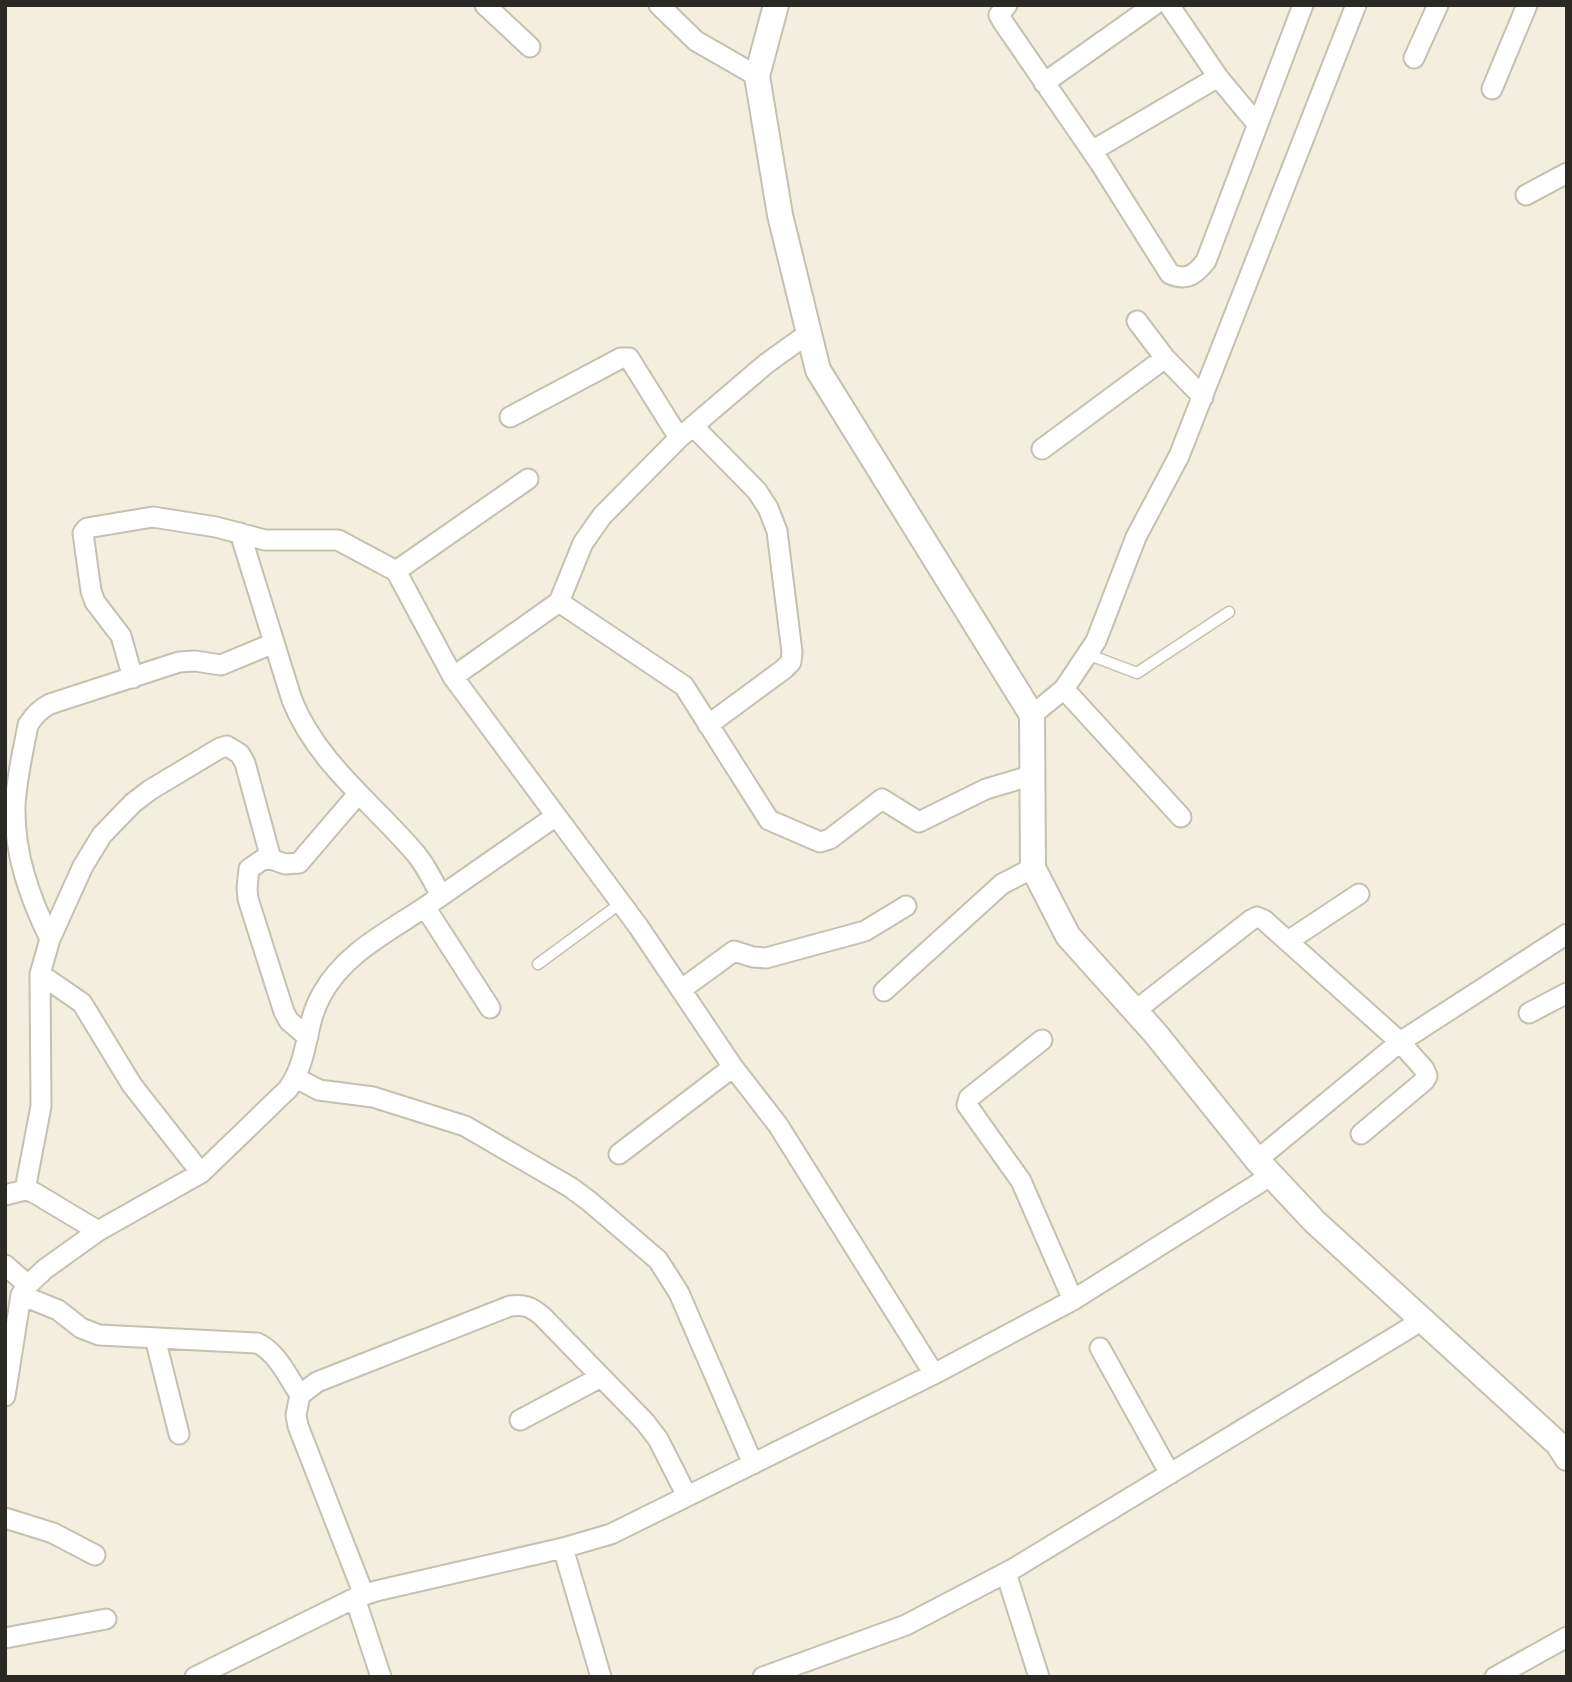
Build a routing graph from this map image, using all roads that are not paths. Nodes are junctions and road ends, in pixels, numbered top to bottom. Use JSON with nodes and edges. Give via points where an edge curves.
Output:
{"nodes":[{"id":1,"x":485,"y":5,"type":"edge"},
{"id":2,"x":659,"y":5,"type":"edge"},
{"id":3,"x":776,"y":5,"type":"edge"},
{"id":4,"x":1007,"y":5,"type":"edge"},
{"id":5,"x":1154,"y":5,"type":"edge"},
{"id":6,"x":1169,"y":5,"type":"edge"},
{"id":7,"x":1303,"y":5,"type":"edge"},
{"id":8,"x":1356,"y":5,"type":"edge"},
{"id":9,"x":1438,"y":5,"type":"edge"},
{"id":10,"x":1527,"y":5,"type":"edge"},
{"id":11,"x":530,"y":47,"type":"dead end"},
{"id":12,"x":1414,"y":58,"type":"dead end"},
{"id":13,"x":757,"y":76,"type":"junction"},
{"id":14,"x":1217,"y":77,"type":"junction"},
{"id":15,"x":1044,"y":83,"type":"junction"},
{"id":16,"x":1492,"y":89,"type":"dead end"},
{"id":17,"x":1257,"y":124,"type":"junction"},
{"id":18,"x":1092,"y":151,"type":"junction"},
{"id":19,"x":1567,"y":173,"type":"edge"},
{"id":20,"x":1526,"y":195,"type":"dead end"},
{"id":21,"x":1137,"y":321,"type":"dead end"},
{"id":22,"x":809,"y":333,"type":"junction"},
{"id":23,"x":1165,"y":359,"type":"junction"},
{"id":24,"x":1203,"y":397,"type":"junction"},
{"id":25,"x":510,"y":417,"type":"dead end"},
{"id":26,"x":686,"y":432,"type":"junction"},
{"id":27,"x":1042,"y":449,"type":"dead end"},
{"id":28,"x":528,"y":479,"type":"dead end"},
{"id":29,"x":240,"y":533,"type":"junction"},
{"id":30,"x":396,"y":571,"type":"junction"},
{"id":31,"x":559,"y":602,"type":"junction"},
{"id":32,"x":1229,"y":612,"type":"dead end"},
{"id":33,"x":274,"y":643,"type":"junction"},
{"id":34,"x":1087,"y":654,"type":"junction"},
{"id":35,"x":453,"y":677,"type":"junction"},
{"id":36,"x":133,"y":678,"type":"junction"},
{"id":37,"x":1064,"y":689,"type":"junction"},
{"id":38,"x":1032,"y":715,"type":"junction"},
{"id":39,"x":708,"y":725,"type":"junction"},
{"id":40,"x":1033,"y":775,"type":"junction"},
{"id":41,"x":358,"y":793,"type":"junction"},
{"id":42,"x":556,"y":816,"type":"junction"},
{"id":43,"x":1181,"y":817,"type":"dead end"},
{"id":44,"x":271,"y":859,"type":"junction"},
{"id":45,"x":1033,"y":868,"type":"junction"},
{"id":46,"x":1359,"y":894,"type":"dead end"},
{"id":47,"x":442,"y":895,"type":"junction"},
{"id":48,"x":621,"y":903,"type":"junction"},
{"id":49,"x":906,"y":906,"type":"dead end"},
{"id":50,"x":425,"y":907,"type":"junction"},
{"id":51,"x":1567,"y":934,"type":"edge"},
{"id":52,"x":50,"y":939,"type":"junction"},
{"id":53,"x":1289,"y":941,"type":"junction"},
{"id":54,"x":538,"y":964,"type":"dead end"},
{"id":55,"x":40,"y":974,"type":"junction"},
{"id":56,"x":682,"y":989,"type":"junction"},
{"id":57,"x":884,"y":991,"type":"dead end"},
{"id":58,"x":1567,"y":993,"type":"edge"},
{"id":59,"x":490,"y":1008,"type":"dead end"},
{"id":60,"x":1135,"y":1011,"type":"junction"},
{"id":61,"x":1529,"y":1013,"type":"dead end"},
{"id":62,"x":308,"y":1037,"type":"junction"},
{"id":63,"x":1042,"y":1040,"type":"dead end"},
{"id":64,"x":1400,"y":1042,"type":"junction"},
{"id":65,"x":733,"y":1067,"type":"junction"},
{"id":66,"x":296,"y":1078,"type":"junction"},
{"id":67,"x":1361,"y":1134,"type":"dead end"},
{"id":68,"x":619,"y":1154,"type":"dead end"},
{"id":69,"x":1264,"y":1167,"type":"junction"},
{"id":70,"x":201,"y":1173,"type":"junction"},
{"id":71,"x":25,"y":1190,"type":"junction"},
{"id":72,"x":5,"y":1195,"type":"edge"},
{"id":73,"x":98,"y":1231,"type":"junction"},
{"id":74,"x":5,"y":1265,"type":"edge"},
{"id":75,"x":24,"y":1290,"type":"junction"},
{"id":76,"x":1073,"y":1300,"type":"junction"},
{"id":77,"x":1420,"y":1321,"type":"junction"},
{"id":78,"x":155,"y":1338,"type":"junction"},
{"id":79,"x":1100,"y":1348,"type":"dead end"},
{"id":80,"x":934,"y":1374,"type":"junction"},
{"id":81,"x":601,"y":1377,"type":"junction"},
{"id":82,"x":300,"y":1395,"type":"junction"},
{"id":83,"x":5,"y":1396,"type":"edge"},
{"id":84,"x":520,"y":1420,"type":"dead end"},
{"id":85,"x":179,"y":1434,"type":"dead end"},
{"id":86,"x":1567,"y":1458,"type":"edge"},
{"id":87,"x":753,"y":1464,"type":"junction"},
{"id":88,"x":1170,"y":1474,"type":"junction"},
{"id":89,"x":686,"y":1494,"type":"junction"},
{"id":90,"x":5,"y":1518,"type":"edge"},
{"id":91,"x":563,"y":1548,"type":"junction"},
{"id":92,"x":95,"y":1555,"type":"dead end"},
{"id":93,"x":1006,"y":1573,"type":"junction"},
{"id":94,"x":360,"y":1596,"type":"junction"},
{"id":95,"x":106,"y":1619,"type":"dead end"},
{"id":96,"x":1567,"y":1637,"type":"edge"},
{"id":97,"x":5,"y":1638,"type":"edge"},
{"id":98,"x":195,"y":1677,"type":"edge"},
{"id":99,"x":381,"y":1677,"type":"edge"},
{"id":100,"x":601,"y":1677,"type":"edge"},
{"id":101,"x":764,"y":1677,"type":"edge"},
{"id":102,"x":1039,"y":1677,"type":"edge"},
{"id":103,"x":1495,"y":1677,"type":"edge"}],
"edges":[{"from":1,"to":11,"type":"street"},
{"from":2,"to":13,"type":"street","via":[[696,41]]},
{"from":3,"to":13,"type":"street"},
{"from":4,"to":15,"type":"street","via":[[999,15]]},
{"from":5,"to":15,"type":"street"},
{"from":6,"to":14,"type":"street"},
{"from":7,"to":17,"type":"street"},
{"from":8,"to":24,"type":"street"},
{"from":9,"to":12,"type":"street"},
{"from":10,"to":16,"type":"street"},
{"from":13,"to":22,"type":"street","via":[[780,215]]},
{"from":14,"to":17,"type":"street"},
{"from":14,"to":18,"type":"street"},
{"from":15,"to":18,"type":"street"},
{"from":17,"to":18,"type":"street","via":[[1206,261],[1189,278],[1170,274]]},
{"from":19,"to":20,"type":"street"},
{"from":21,"to":23,"type":"street"},
{"from":22,"to":26,"type":"street"},
{"from":22,"to":38,"type":"street","via":[[818,370]]},
{"from":23,"to":24,"type":"street"},
{"from":23,"to":27,"type":"street"},
{"from":24,"to":34,"type":"street"},
{"from":25,"to":26,"type":"street","via":[[621,358],[629,358]]},
{"from":26,"to":31,"type":"street","via":[[602,516],[583,543]]},
{"from":26,"to":39,"type":"street","via":[[757,491],[768,508],[777,531],[792,652],[784,670]]},
{"from":28,"to":30,"type":"street"},
{"from":29,"to":30,"type":"street","via":[[265,540],[338,540]]},
{"from":29,"to":33,"type":"street"},
{"from":29,"to":36,"type":"street","via":[[153,516],[83,530],[91,591],[99,610],[121,636]]},
{"from":30,"to":35,"type":"street"},
{"from":31,"to":35,"type":"street"},
{"from":31,"to":39,"type":"street","via":[[679,682]]},
{"from":32,"to":34,"type":"lane","via":[[1137,673]]},
{"from":33,"to":36,"type":"street","via":[[221,665],[186,661]]},
{"from":33,"to":41,"type":"street","via":[[300,718],[331,764]]},
{"from":34,"to":37,"type":"street"},
{"from":35,"to":42,"type":"street"},
{"from":36,"to":52,"type":"street","via":[[50,704],[27,725],[16,824],[25,879]]},
{"from":37,"to":38,"type":"street"},
{"from":37,"to":43,"type":"street"},
{"from":38,"to":40,"type":"street"},
{"from":39,"to":40,"type":"street","via":[[769,820],[820,842],[883,799],[919,822],[981,791]]},
{"from":40,"to":45,"type":"street"},
{"from":41,"to":44,"type":"street","via":[[299,863]]},
{"from":41,"to":47,"type":"street","via":[[416,854]]},
{"from":42,"to":47,"type":"street"},
{"from":42,"to":48,"type":"street"},
{"from":44,"to":52,"type":"street","via":[[245,763],[233,748],[220,748],[149,790],[102,835]]},
{"from":44,"to":62,"type":"street","via":[[249,869],[248,900],[284,1012]]},
{"from":45,"to":57,"type":"street","via":[[1002,884]]},
{"from":45,"to":60,"type":"street","via":[[1068,936]]},
{"from":46,"to":53,"type":"street"},
{"from":47,"to":50,"type":"street"},
{"from":48,"to":54,"type":"lane"},
{"from":48,"to":56,"type":"street"},
{"from":49,"to":56,"type":"street","via":[[865,931],[766,958],[734,951]]},
{"from":50,"to":59,"type":"street"},
{"from":50,"to":62,"type":"street","via":[[341,968],[322,994]]},
{"from":51,"to":64,"type":"street"},
{"from":52,"to":55,"type":"street"},
{"from":53,"to":60,"type":"street","via":[[1258,917]]},
{"from":53,"to":64,"type":"street"},
{"from":55,"to":70,"type":"street","via":[[82,1003],[132,1084]]},
{"from":55,"to":71,"type":"street","via":[[41,1107]]},
{"from":56,"to":65,"type":"street"},
{"from":58,"to":61,"type":"street"},
{"from":60,"to":69,"type":"street"},
{"from":62,"to":66,"type":"street"},
{"from":63,"to":76,"type":"street","via":[[967,1105],[1021,1181]]},
{"from":64,"to":67,"type":"street","via":[[1427,1076]]},
{"from":64,"to":69,"type":"street"},
{"from":65,"to":68,"type":"street"},
{"from":65,"to":80,"type":"street","via":[[778,1125]]},
{"from":66,"to":70,"type":"street"},
{"from":66,"to":87,"type":"street","via":[[319,1090],[373,1097],[464,1126],[570,1187],[646,1248],[679,1293]]},
{"from":69,"to":76,"type":"street"},
{"from":69,"to":77,"type":"street"},
{"from":70,"to":73,"type":"street"},
{"from":71,"to":72,"type":"street"},
{"from":71,"to":73,"type":"street","via":[[43,1196]]},
{"from":73,"to":75,"type":"street"},
{"from":74,"to":75,"type":"street"},
{"from":75,"to":78,"type":"street","via":[[89,1332]]},
{"from":75,"to":83,"type":"street"},
{"from":76,"to":80,"type":"street"},
{"from":77,"to":86,"type":"street","via":[[1558,1444]]},
{"from":77,"to":88,"type":"street"},
{"from":78,"to":82,"type":"street","via":[[257,1343],[273,1355]]},
{"from":78,"to":85,"type":"street"},
{"from":79,"to":88,"type":"street"},
{"from":80,"to":87,"type":"street"},
{"from":81,"to":82,"type":"street","via":[[542,1317],[522,1304],[317,1382]]},
{"from":81,"to":84,"type":"street"},
{"from":81,"to":89,"type":"street","via":[[651,1430]]},
{"from":82,"to":94,"type":"street","via":[[298,1426]]},
{"from":87,"to":89,"type":"street"},
{"from":88,"to":93,"type":"street"},
{"from":89,"to":91,"type":"street","via":[[611,1534]]},
{"from":90,"to":92,"type":"street","via":[[53,1533]]},
{"from":91,"to":94,"type":"street"},
{"from":91,"to":100,"type":"street"},
{"from":93,"to":101,"type":"street","via":[[905,1625]]},
{"from":93,"to":102,"type":"street"},
{"from":94,"to":98,"type":"street"},
{"from":94,"to":99,"type":"street"},
{"from":95,"to":97,"type":"street"},
{"from":96,"to":103,"type":"street"}]}
